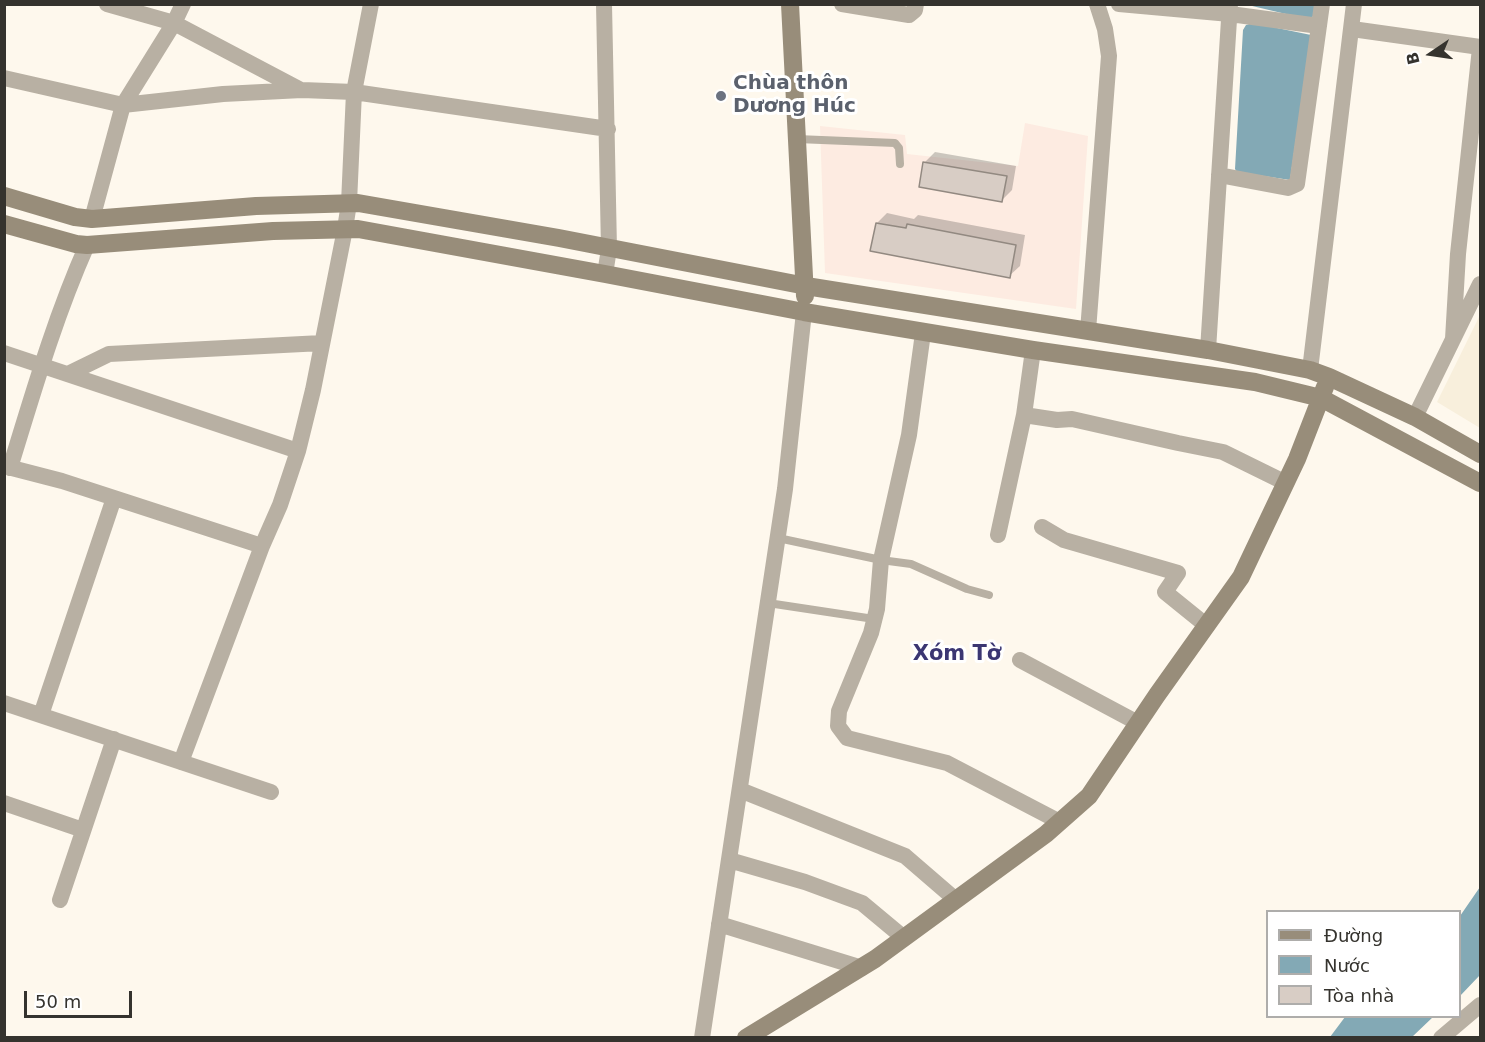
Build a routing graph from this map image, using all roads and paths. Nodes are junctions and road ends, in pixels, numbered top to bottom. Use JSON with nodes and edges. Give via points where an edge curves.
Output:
{"nodes":[{"id":1,"x":107,"y":4,"type":"edge"},
{"id":2,"x":183,"y":4,"type":"edge"},
{"id":3,"x":372,"y":4,"type":"edge"},
{"id":4,"x":604,"y":4,"type":"edge"},
{"id":5,"x":790,"y":4,"type":"edge"},
{"id":6,"x":842,"y":4,"type":"edge"},
{"id":7,"x":916,"y":4,"type":"edge"},
{"id":8,"x":1096,"y":4,"type":"edge"},
{"id":9,"x":1119,"y":4,"type":"edge"},
{"id":10,"x":1322,"y":4,"type":"edge"},
{"id":11,"x":1354,"y":4,"type":"edge"},
{"id":12,"x":1230,"y":9,"type":"edge"},
{"id":13,"x":174,"y":23,"type":"junction"},
{"id":14,"x":1319,"y":26,"type":"junction"},
{"id":15,"x":1352,"y":28,"type":"junction"},
{"id":16,"x":1480,"y":48,"type":"edge"},
{"id":17,"x":4,"y":78,"type":"edge"},
{"id":18,"x":302,"y":90,"type":"junction"},
{"id":19,"x":354,"y":92,"type":"junction"},
{"id":20,"x":123,"y":105,"type":"junction"},
{"id":21,"x":608,"y":129,"type":"junction"},
{"id":22,"x":797,"y":138,"type":"junction"},
{"id":23,"x":900,"y":164,"type":"dead end"},
{"id":24,"x":1219,"y":175,"type":"junction"},
{"id":25,"x":4,"y":196,"type":"edge"},
{"id":26,"x":349,"y":203,"type":"junction"},
{"id":27,"x":92,"y":219,"type":"junction"},
{"id":28,"x":4,"y":224,"type":"edge"},
{"id":29,"x":345,"y":228,"type":"junction"},
{"id":30,"x":87,"y":245,"type":"junction"},
{"id":31,"x":609,"y":249,"type":"junction"},
{"id":32,"x":605,"y":274,"type":"junction"},
{"id":33,"x":1480,"y":284,"type":"edge"},
{"id":34,"x":806,"y":286,"type":"junction"},
{"id":35,"x":804,"y":312,"type":"junction"},
{"id":36,"x":1088,"y":331,"type":"junction"},
{"id":37,"x":923,"y":333,"type":"junction"},
{"id":38,"x":1453,"y":339,"type":"junction"},
{"id":39,"x":322,"y":343,"type":"junction"},
{"id":40,"x":1033,"y":350,"type":"junction"},
{"id":41,"x":1208,"y":350,"type":"junction"},
{"id":42,"x":4,"y":353,"type":"edge"},
{"id":43,"x":42,"y":365,"type":"junction"},
{"id":44,"x":1310,"y":370,"type":"junction"},
{"id":45,"x":68,"y":374,"type":"junction"},
{"id":46,"x":1329,"y":377,"type":"junction"},
{"id":47,"x":1321,"y":398,"type":"junction"},
{"id":48,"x":1024,"y":415,"type":"junction"},
{"id":49,"x":1415,"y":417,"type":"junction"},
{"id":50,"x":298,"y":451,"type":"junction"},
{"id":51,"x":1480,"y":454,"type":"edge"},
{"id":52,"x":7,"y":467,"type":"edge"},
{"id":53,"x":1286,"y":483,"type":"junction"},
{"id":54,"x":1480,"y":483,"type":"edge"},
{"id":55,"x":114,"y":498,"type":"junction"},
{"id":56,"x":1042,"y":527,"type":"dead end"},
{"id":57,"x":998,"y":535,"type":"dead end"},
{"id":58,"x":778,"y":538,"type":"junction"},
{"id":59,"x":262,"y":546,"type":"junction"},
{"id":60,"x":881,"y":560,"type":"junction"},
{"id":61,"x":989,"y":595,"type":"dead end"},
{"id":62,"x":768,"y":603,"type":"junction"},
{"id":63,"x":874,"y":619,"type":"junction"},
{"id":64,"x":1207,"y":626,"type":"junction"},
{"id":65,"x":1020,"y":660,"type":"dead end"},
{"id":66,"x":4,"y":703,"type":"edge"},
{"id":67,"x":41,"y":715,"type":"junction"},
{"id":68,"x":1138,"y":723,"type":"junction"},
{"id":69,"x":114,"y":739,"type":"junction"},
{"id":70,"x":181,"y":762,"type":"junction"},
{"id":71,"x":740,"y":789,"type":"junction"},
{"id":72,"x":271,"y":792,"type":"dead end"},
{"id":73,"x":4,"y":803,"type":"edge"},
{"id":74,"x":1060,"y":822,"type":"junction"},
{"id":75,"x":83,"y":830,"type":"junction"},
{"id":76,"x":729,"y":860,"type":"junction"},
{"id":77,"x":60,"y":900,"type":"dead end"},
{"id":78,"x":956,"y":900,"type":"junction"},
{"id":79,"x":719,"y":924,"type":"junction"},
{"id":80,"x":904,"y":938,"type":"junction"},
{"id":81,"x":862,"y":968,"type":"junction"},
{"id":82,"x":1480,"y":1005,"type":"edge"},
{"id":83,"x":702,"y":1038,"type":"edge"},
{"id":84,"x":746,"y":1038,"type":"edge"},
{"id":85,"x":1441,"y":1038,"type":"edge"}],
"edges":[{"from":1,"to":13,"type":"street"},
{"from":2,"to":13,"type":"street"},
{"from":3,"to":19,"type":"street"},
{"from":4,"to":21,"type":"street"},
{"from":5,"to":22,"type":"main road"},
{"from":6,"to":7,"type":"street","via":[[909,15]]},
{"from":8,"to":36,"type":"street","via":[[1109,56]]},
{"from":9,"to":12,"type":"street"},
{"from":10,"to":14,"type":"street"},
{"from":11,"to":15,"type":"street"},
{"from":12,"to":14,"type":"street"},
{"from":12,"to":24,"type":"street"},
{"from":13,"to":18,"type":"street"},
{"from":13,"to":20,"type":"street"},
{"from":14,"to":24,"type":"street","via":[[1297,184],[1288,188]]},
{"from":15,"to":16,"type":"street"},
{"from":15,"to":44,"type":"street"},
{"from":16,"to":38,"type":"street"},
{"from":17,"to":20,"type":"street"},
{"from":18,"to":19,"type":"street"},
{"from":18,"to":20,"type":"street"},
{"from":19,"to":21,"type":"street"},
{"from":19,"to":26,"type":"street"},
{"from":20,"to":27,"type":"street"},
{"from":21,"to":31,"type":"street"},
{"from":22,"to":23,"type":"lane","via":[[895,143]]},
{"from":22,"to":34,"type":"main road"},
{"from":24,"to":41,"type":"street"},
{"from":25,"to":27,"type":"main road"},
{"from":26,"to":27,"type":"main road"},
{"from":26,"to":29,"type":"street"},
{"from":26,"to":31,"type":"main road"},
{"from":27,"to":30,"type":"main road"},
{"from":28,"to":30,"type":"main road"},
{"from":29,"to":30,"type":"main road"},
{"from":29,"to":32,"type":"main road"},
{"from":29,"to":39,"type":"street"},
{"from":30,"to":43,"type":"street"},
{"from":31,"to":32,"type":"street"},
{"from":31,"to":34,"type":"main road"},
{"from":32,"to":35,"type":"main road"},
{"from":33,"to":38,"type":"street"},
{"from":34,"to":35,"type":"main road"},
{"from":34,"to":36,"type":"main road"},
{"from":35,"to":37,"type":"main road"},
{"from":35,"to":58,"type":"street"},
{"from":36,"to":41,"type":"main road"},
{"from":37,"to":40,"type":"main road"},
{"from":37,"to":60,"type":"street","via":[[909,435]]},
{"from":38,"to":49,"type":"street"},
{"from":39,"to":45,"type":"street","via":[[110,354]]},
{"from":39,"to":50,"type":"street"},
{"from":40,"to":47,"type":"main road","via":[[1255,382]]},
{"from":40,"to":48,"type":"street"},
{"from":41,"to":44,"type":"main road"},
{"from":42,"to":43,"type":"street"},
{"from":43,"to":45,"type":"street"},
{"from":43,"to":52,"type":"street"},
{"from":44,"to":46,"type":"main road"},
{"from":45,"to":50,"type":"street"},
{"from":46,"to":47,"type":"main road"},
{"from":46,"to":49,"type":"main road"},
{"from":47,"to":53,"type":"main road"},
{"from":47,"to":54,"type":"main road"},
{"from":48,"to":53,"type":"street","via":[[1072,419],[1223,452]]},
{"from":48,"to":57,"type":"street"},
{"from":49,"to":51,"type":"main road"},
{"from":50,"to":59,"type":"street"},
{"from":52,"to":55,"type":"street"},
{"from":53,"to":64,"type":"main road","via":[[1241,577]]},
{"from":55,"to":59,"type":"street"},
{"from":55,"to":67,"type":"street"},
{"from":56,"to":64,"type":"street","via":[[1064,540],[1178,573],[1165,592]]},
{"from":58,"to":60,"type":"lane"},
{"from":58,"to":62,"type":"street"},
{"from":59,"to":70,"type":"street"},
{"from":60,"to":61,"type":"lane","via":[[911,564]]},
{"from":60,"to":63,"type":"street"},
{"from":62,"to":63,"type":"lane"},
{"from":62,"to":71,"type":"street"},
{"from":63,"to":74,"type":"street","via":[[839,711],[838,726],[847,738],[947,763]]},
{"from":64,"to":68,"type":"main road"},
{"from":65,"to":68,"type":"street"},
{"from":66,"to":67,"type":"street"},
{"from":67,"to":69,"type":"street"},
{"from":68,"to":74,"type":"main road","via":[[1089,796]]},
{"from":69,"to":70,"type":"street"},
{"from":69,"to":75,"type":"street"},
{"from":70,"to":72,"type":"street"},
{"from":71,"to":76,"type":"street"},
{"from":71,"to":78,"type":"street","via":[[905,856]]},
{"from":73,"to":75,"type":"street"},
{"from":74,"to":78,"type":"main road"},
{"from":75,"to":77,"type":"street"},
{"from":76,"to":79,"type":"street"},
{"from":76,"to":80,"type":"street","via":[[862,903]]},
{"from":78,"to":80,"type":"main road"},
{"from":79,"to":81,"type":"street"},
{"from":79,"to":83,"type":"street"},
{"from":80,"to":81,"type":"main road"},
{"from":81,"to":84,"type":"main road"},
{"from":82,"to":85,"type":"street"}]}
